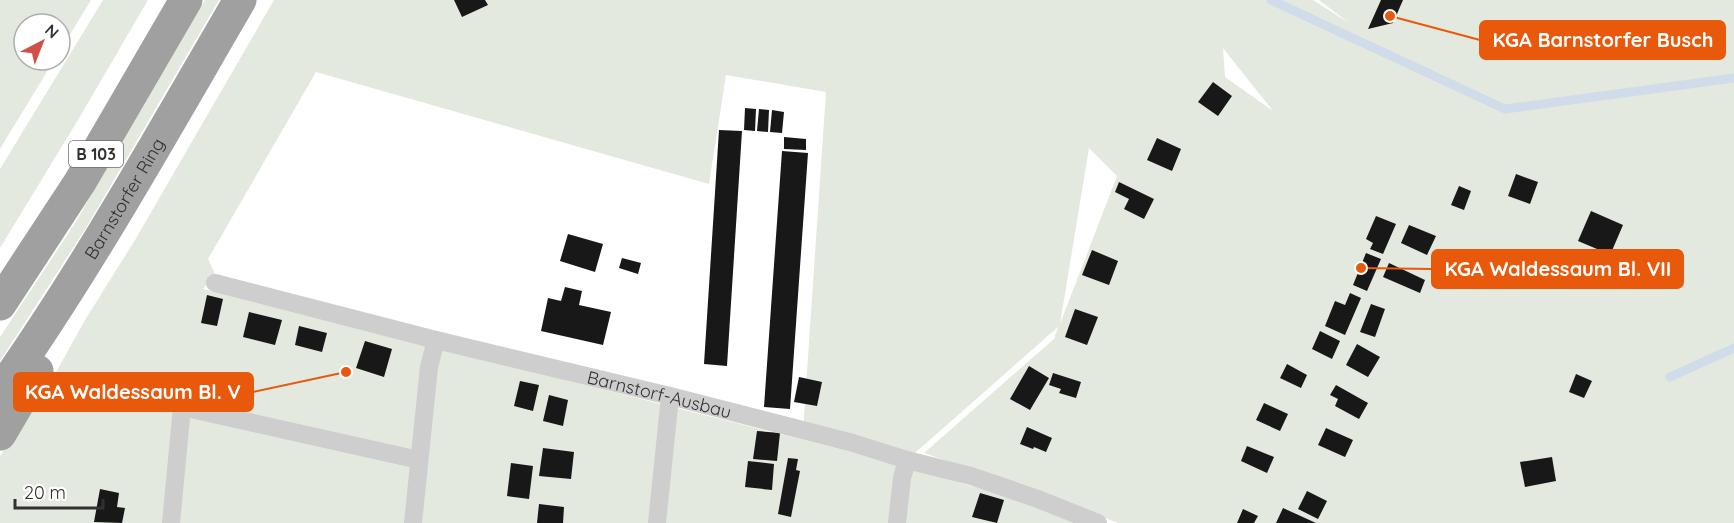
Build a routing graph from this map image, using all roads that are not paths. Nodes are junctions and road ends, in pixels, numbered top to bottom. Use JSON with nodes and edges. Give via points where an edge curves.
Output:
{"nodes":[{"id":1,"x":186,"y":0,"type":"edge"},
{"id":2,"x":240,"y":0,"type":"edge"},
{"id":3,"x":214,"y":283,"type":"dead end"},
{"id":4,"x":0,"y":304,"type":"edge"},
{"id":5,"x":58,"y":306,"type":"junction"},
{"id":6,"x":436,"y":340,"type":"junction"},
{"id":7,"x":0,"y":392,"type":"edge"},
{"id":8,"x":670,"y":396,"type":"junction"},
{"id":9,"x":0,"y":434,"type":"edge"},
{"id":10,"x":907,"y":459,"type":"junction"},
{"id":11,"x":419,"y":460,"type":"junction"},
{"id":12,"x":171,"y":523,"type":"edge"},
{"id":13,"x":413,"y":523,"type":"edge"},
{"id":14,"x":657,"y":523,"type":"edge"},
{"id":15,"x":897,"y":523,"type":"edge"},
{"id":16,"x":1098,"y":523,"type":"edge"}],
"edges":[{"from":1,"to":4,"type":"highway","number":"B 103","via":[[80,182]]},
{"from":2,"to":5,"type":"highway","name":"Barnstorfer Ring","number":"B 103"},
{"from":3,"to":6,"type":"lane","name":"Barnstorf-Ausbau"},
{"from":5,"to":7,"type":"highway","name":"Barnstorfer Ring","number":"B 103"},
{"from":5,"to":9,"type":"highway","via":[[36,376]]},
{"from":6,"to":8,"type":"lane","name":"Barnstorf-Ausbau"},
{"from":6,"to":11,"type":"lane","via":[[429,367]]},
{"from":8,"to":10,"type":"lane","name":"Barnstorf-Ausbau"},
{"from":8,"to":14,"type":"lane"},
{"from":10,"to":15,"type":"lane"},
{"from":10,"to":16,"type":"lane","name":"Barnstorf-Ausbau","via":[[971,476]]},
{"from":11,"to":12,"type":"lane","via":[[182,407]]},
{"from":11,"to":13,"type":"lane"}]}
